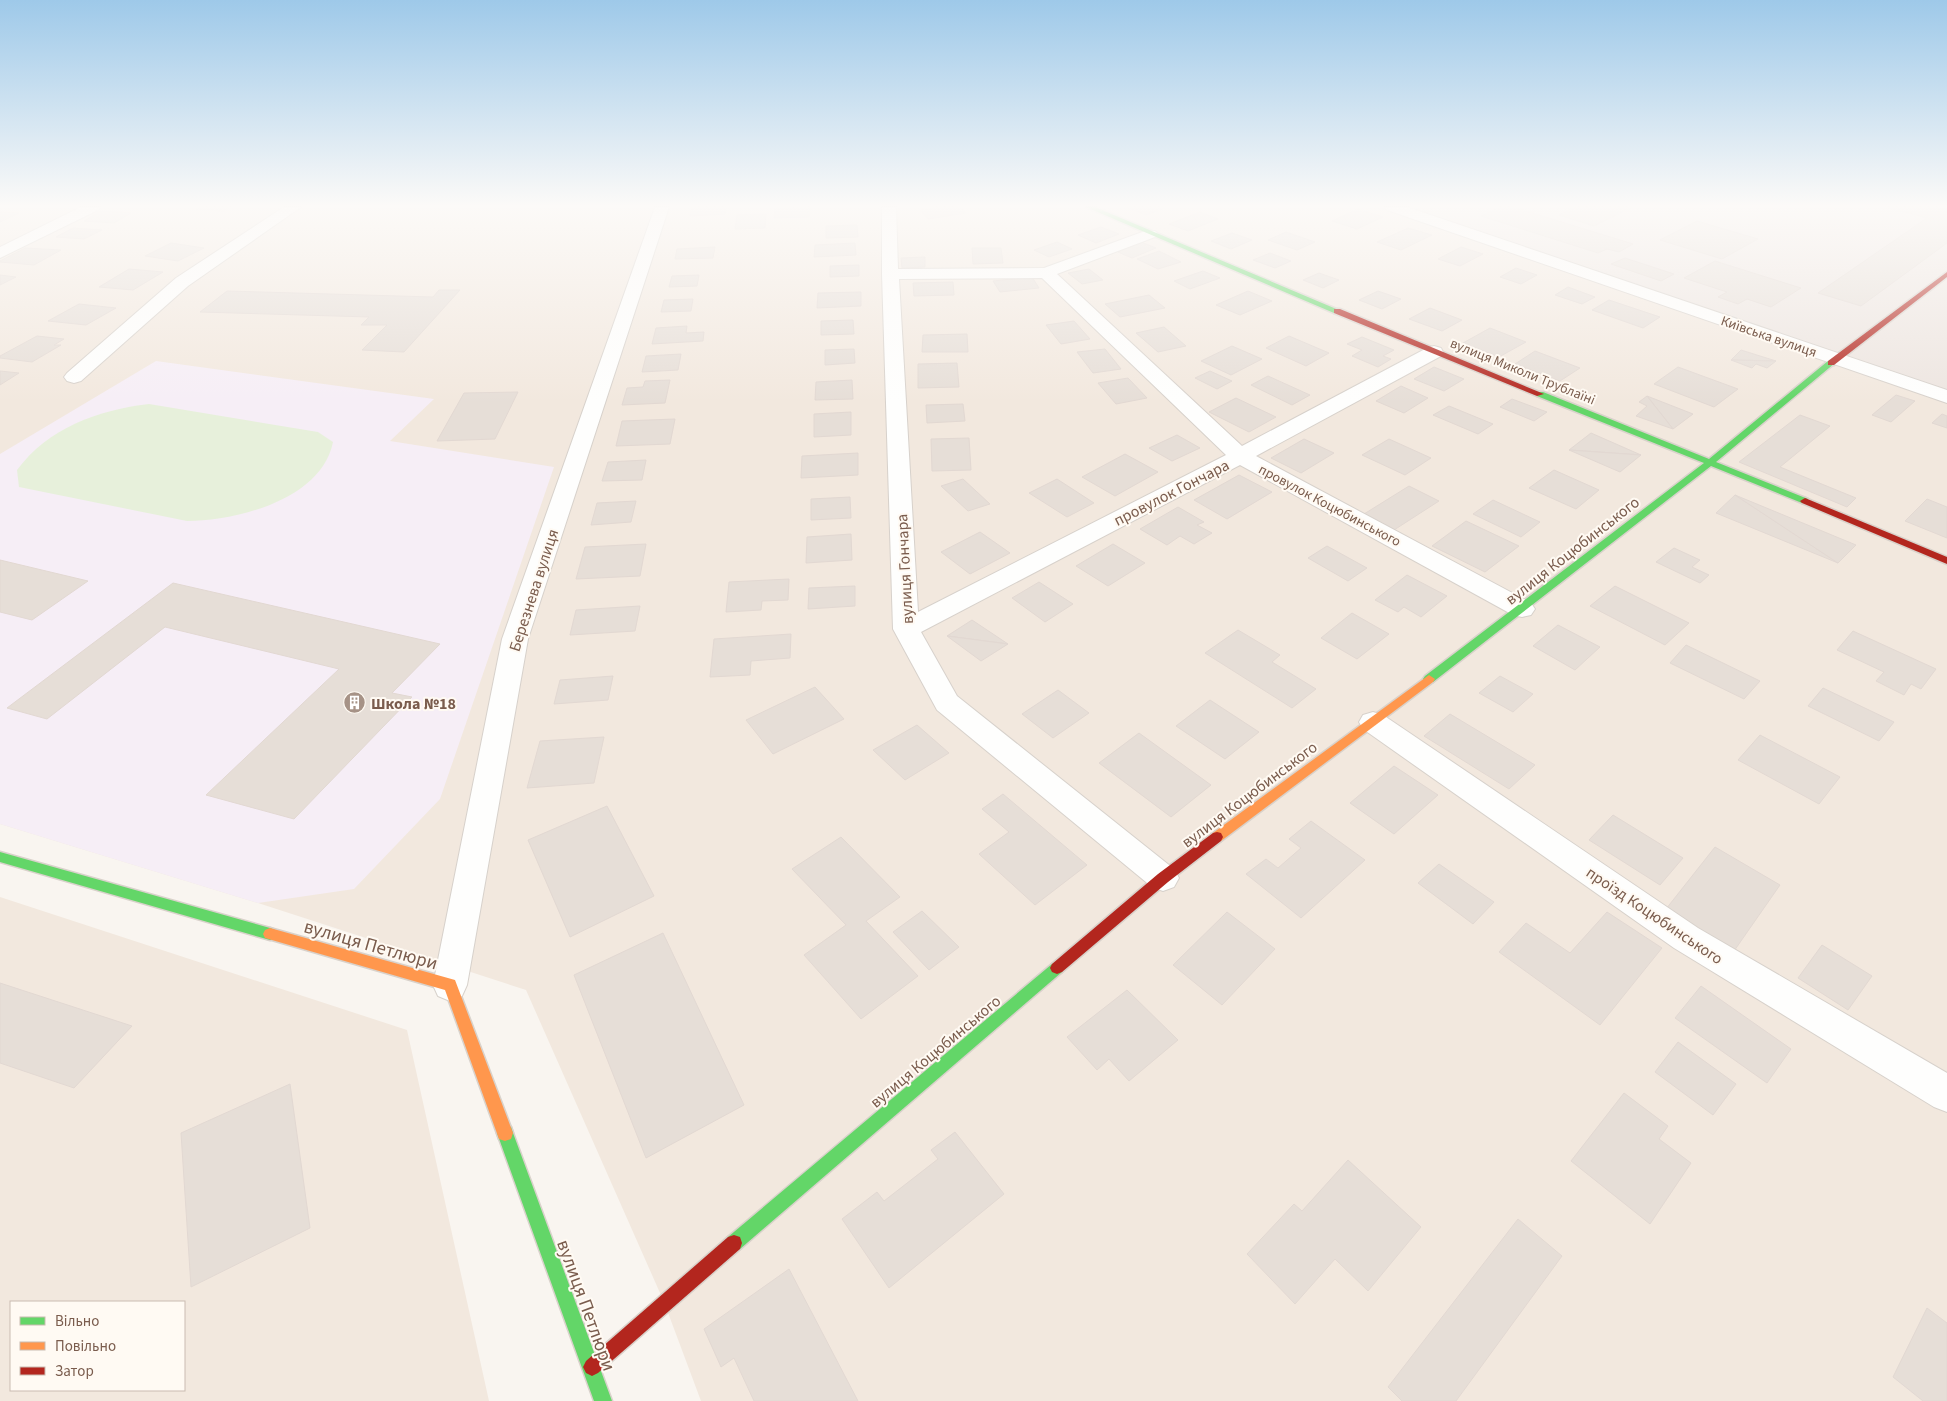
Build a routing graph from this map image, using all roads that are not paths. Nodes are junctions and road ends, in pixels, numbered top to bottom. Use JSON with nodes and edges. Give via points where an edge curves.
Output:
{"nodes":[{"id":1,"x":196,"y":272,"type":"edge"},
{"id":2,"x":640,"y":272,"type":"edge"},
{"id":3,"x":1242,"y":272,"type":"edge"},
{"id":4,"x":1583,"y":272,"type":"edge"},
{"id":5,"x":1046,"y":273,"type":"joint"},
{"id":6,"x":890,"y":274,"type":"joint"},
{"id":7,"x":1947,"y":274,"type":"edge"},
{"id":8,"x":1434,"y":352,"type":"junction"},
{"id":9,"x":1836,"y":359,"type":"junction"},
{"id":10,"x":74,"y":377,"type":"dead end"},
{"id":11,"x":1947,"y":397,"type":"edge"},
{"id":12,"x":1240,"y":456,"type":"junction"},
{"id":13,"x":1711,"y":462,"type":"junction"},
{"id":14,"x":1947,"y":561,"type":"edge"},
{"id":15,"x":1522,"y":609,"type":"junction"},
{"id":16,"x":906,"y":629,"type":"junction"},
{"id":17,"x":1373,"y":722,"type":"junction"},
{"id":18,"x":0,"y":856,"type":"edge"},
{"id":19,"x":1163,"y":878,"type":"junction"},
{"id":20,"x":450,"y":985,"type":"junction"},
{"id":21,"x":1947,"y":1094,"type":"edge"},
{"id":22,"x":592,"y":1367,"type":"junction"},
{"id":23,"x":603,"y":1401,"type":"edge"}],
"edges":[{"from":1,"to":10,"type":"street"},
{"from":2,"to":20,"type":"street","name":"Березнева вулиця","via":[[515,639]]},
{"from":3,"to":8,"type":"street","name":"вулиця Миколи Трублаїні"},
{"from":4,"to":9,"type":"street","name":"Київська вулиця"},
{"from":5,"to":6,"type":"street"},
{"from":5,"to":12,"type":"street","name":"провулок Коцюбинського"},
{"from":6,"to":16,"type":"street","name":"вулиця Гончара"},
{"from":7,"to":9,"type":"street","name":"вулиця Коцюбинського"},
{"from":8,"to":12,"type":"street","name":"провулок Гончара"},
{"from":8,"to":13,"type":"street","name":"вулиця Миколи Трублаїні"},
{"from":9,"to":11,"type":"street","name":"Київська вулиця"},
{"from":9,"to":13,"type":"street","name":"вулиця Коцюбинського"},
{"from":12,"to":15,"type":"street","name":"провулок Коцюбинського"},
{"from":12,"to":16,"type":"street","name":"провулок Гончара"},
{"from":13,"to":14,"type":"street","name":"вулиця Миколи Трублаїні"},
{"from":13,"to":15,"type":"street","name":"вулиця Коцюбинського"},
{"from":15,"to":17,"type":"street","name":"вулиця Коцюбинського"},
{"from":16,"to":19,"type":"street","name":"вулиця Гончара","via":[[947,703]]},
{"from":17,"to":19,"type":"street","name":"вулиця Коцюбинського"},
{"from":17,"to":21,"type":"street","name":"проїзд Коцюбинського","via":[[1686,938]]},
{"from":18,"to":20,"type":"street","name":"вулиця Петлюри"},
{"from":19,"to":22,"type":"street","name":"вулиця Коцюбинського","via":[[664,1302]]},
{"from":20,"to":22,"type":"street","name":"вулиця Петлюри"},
{"from":22,"to":23,"type":"street","name":"вулиця Петлюри"}]}
